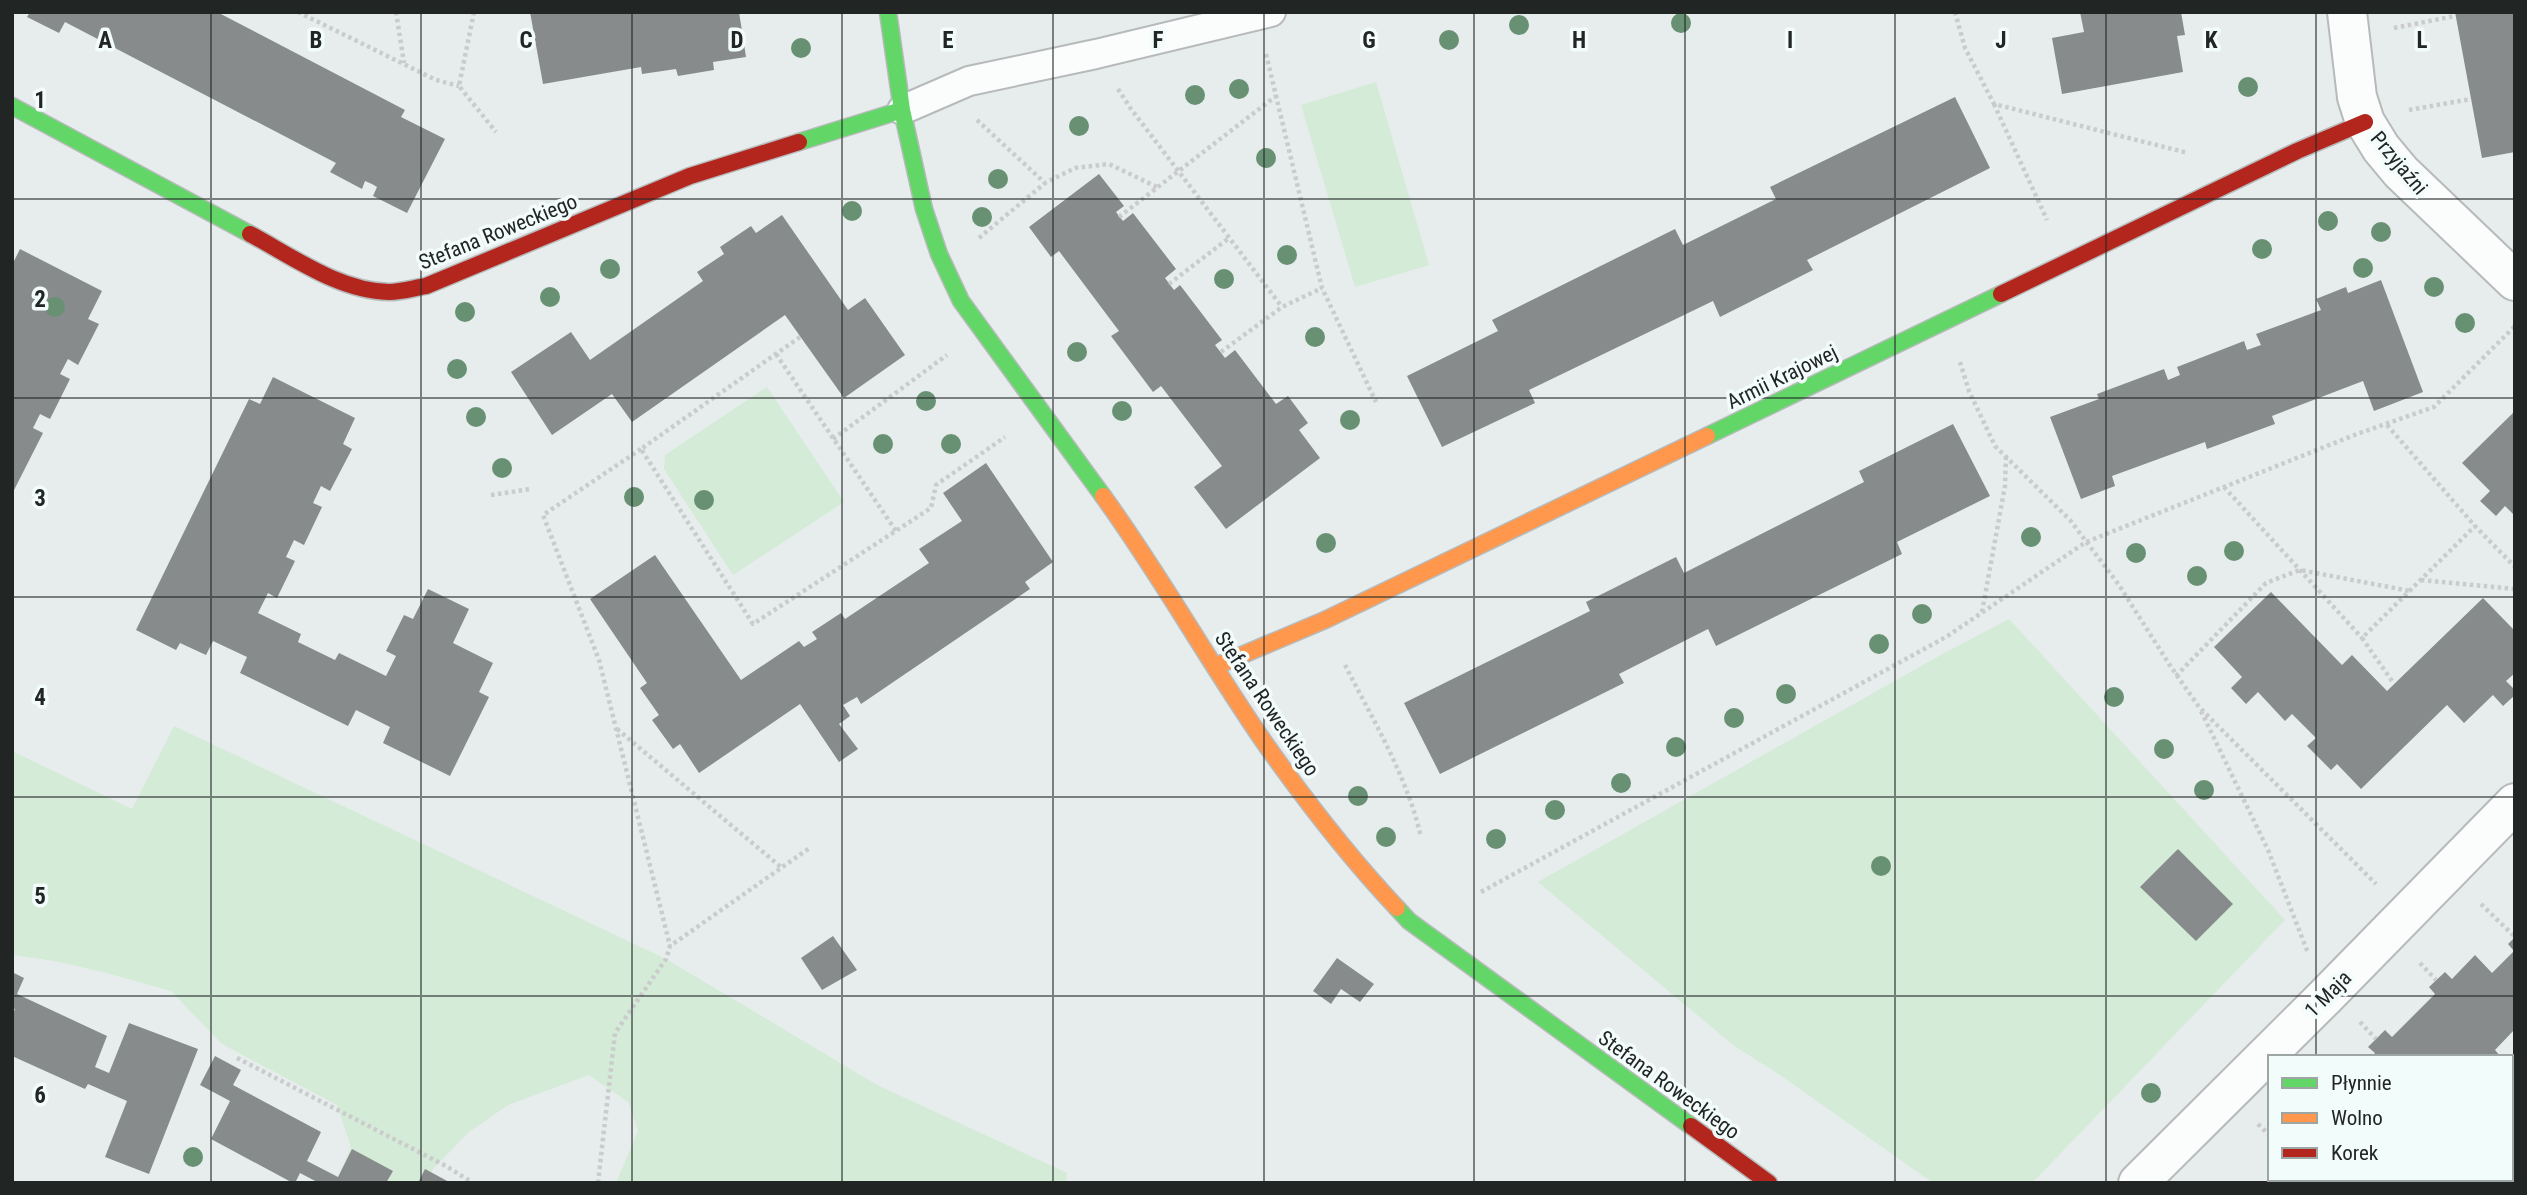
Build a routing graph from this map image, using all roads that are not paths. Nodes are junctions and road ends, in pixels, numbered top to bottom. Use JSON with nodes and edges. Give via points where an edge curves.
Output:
{"nodes":[{"id":1,"x":888,"y":12,"type":"edge"},
{"id":2,"x":2347,"y":12,"type":"edge"},
{"id":3,"x":1264,"y":14,"type":"edge"},
{"id":4,"x":12,"y":106,"type":"edge"},
{"id":5,"x":902,"y":110,"type":"junction"},
{"id":6,"x":2382,"y":117,"type":"junction"},
{"id":7,"x":2515,"y":281,"type":"edge"},
{"id":8,"x":1216,"y":666,"type":"junction"},
{"id":9,"x":2515,"y":803,"type":"edge"},
{"id":10,"x":1769,"y":1183,"type":"edge"},
{"id":11,"x":2138,"y":1183,"type":"edge"}],
"edges":[{"from":1,"to":5,"type":"street","name":"Stefana Roweckiego"},
{"from":2,"to":6,"type":"street","name":"Przyjaźni","via":[[2357,97]]},
{"from":3,"to":5,"type":"lane","via":[[969,81]]},
{"from":4,"to":5,"type":"street","name":"Stefana Roweckiego","via":[[330,277],[357,288],[390,292],[426,286],[690,176]]},
{"from":5,"to":8,"type":"street","name":"Stefana Roweckiego","via":[[924,209],[961,301],[1134,539]]},
{"from":6,"to":7,"type":"street","name":"Przyjaźni","via":[[2381,148]]},
{"from":6,"to":8,"type":"street","name":"Armii Krajowej","via":[[2297,151],[1325,620]]},
{"from":8,"to":10,"type":"street","name":"Stefana Roweckiego","via":[[1328,830],[1409,921]]},
{"from":9,"to":11,"type":"street","name":"1 Maja"}]}
